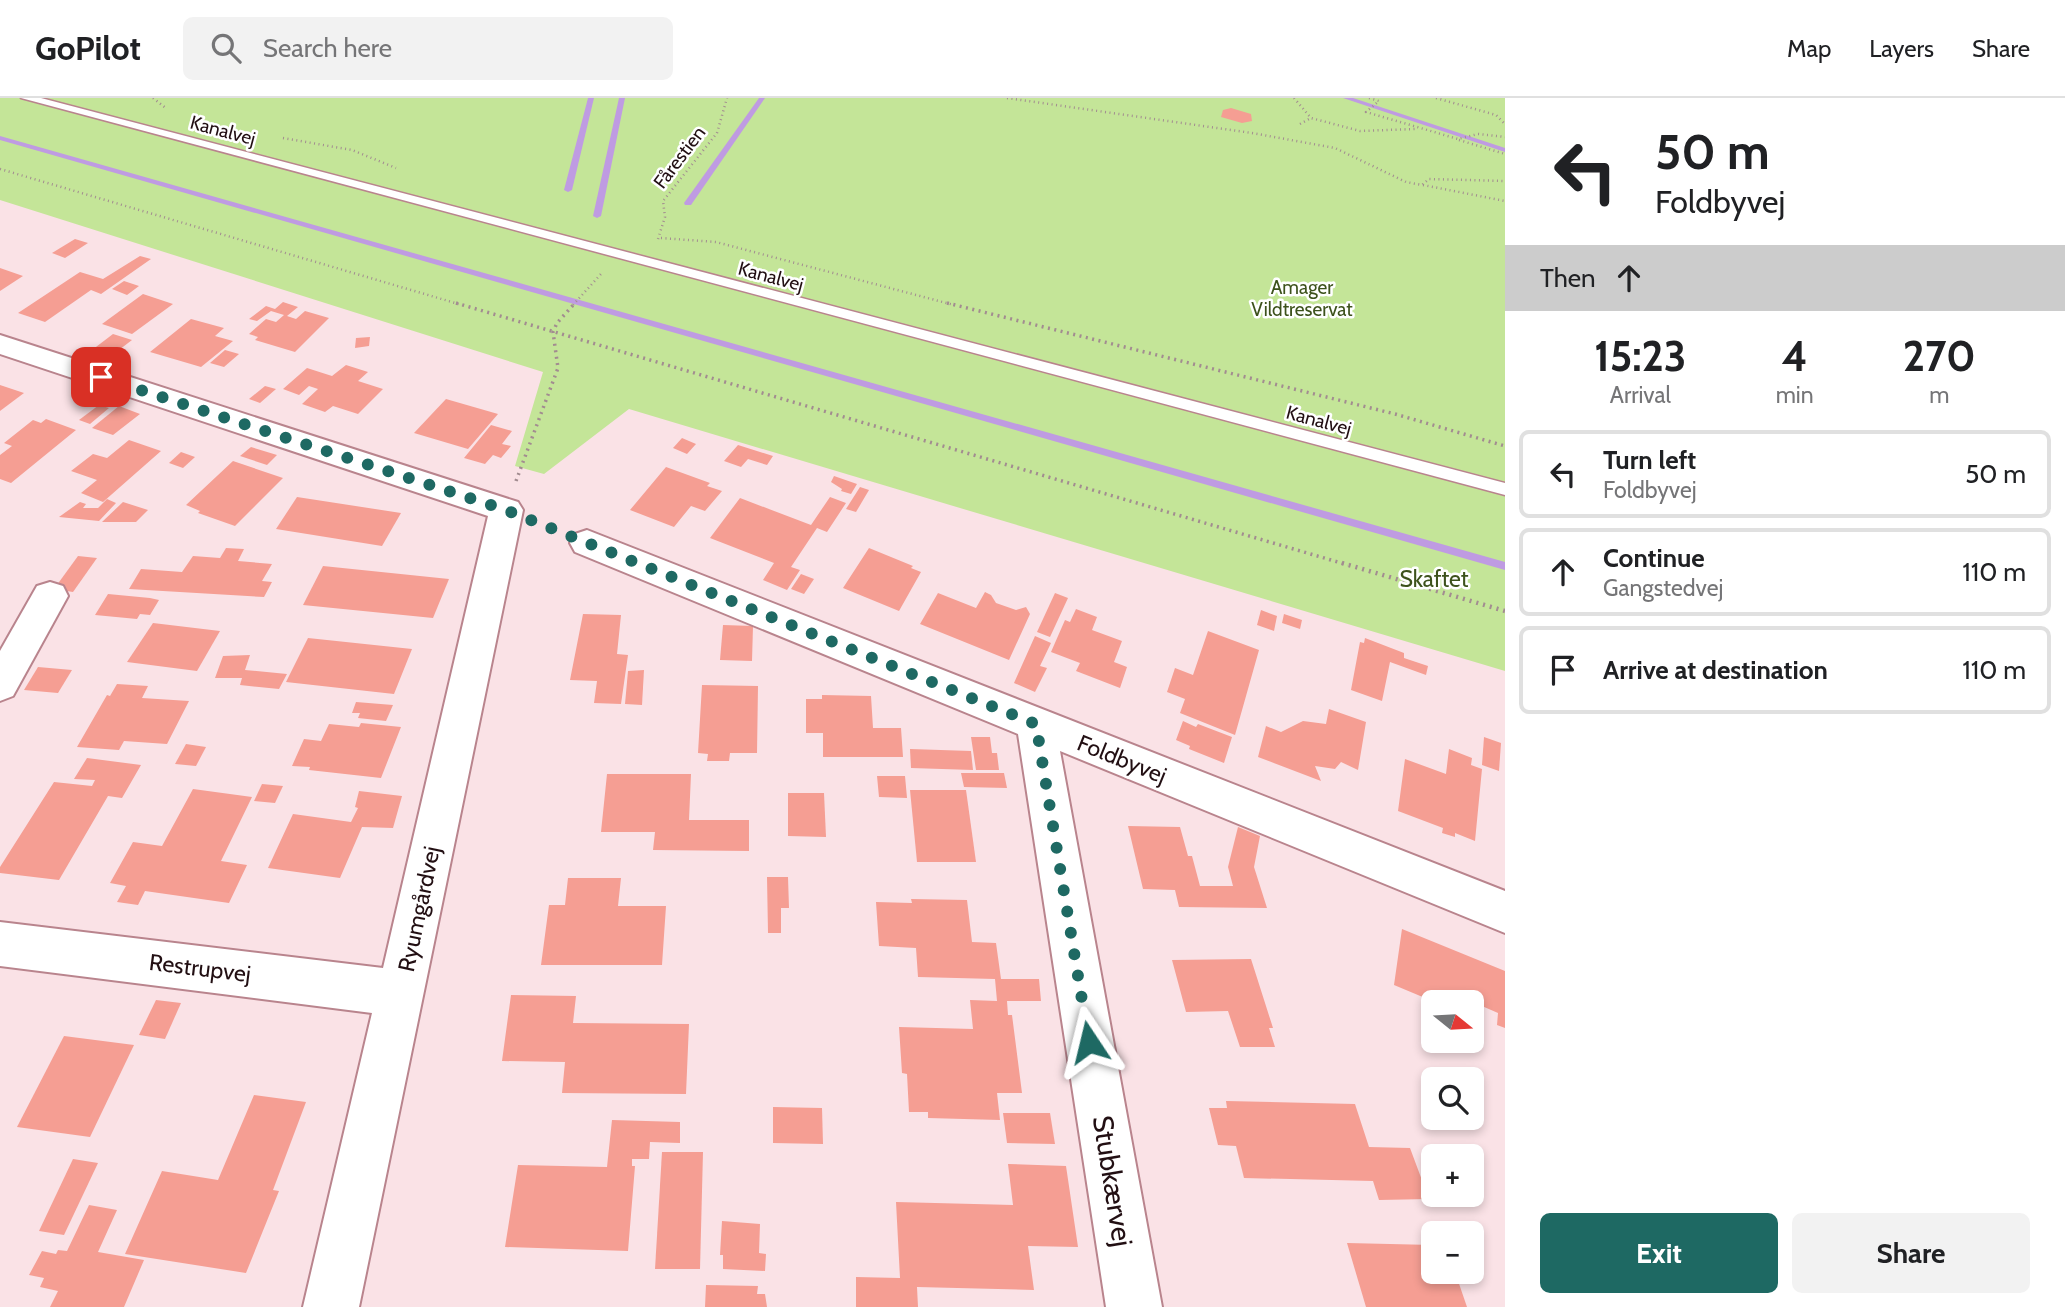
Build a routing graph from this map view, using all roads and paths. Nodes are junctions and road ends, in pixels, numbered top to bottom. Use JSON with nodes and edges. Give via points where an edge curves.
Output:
{"nodes":[{"id":1,"x":27,"y":98,"type":"edge"},
{"id":2,"x":153,"y":98,"type":"edge"},
{"id":3,"x":727,"y":98,"type":"edge"},
{"id":4,"x":1007,"y":98,"type":"edge"},
{"id":5,"x":1294,"y":98,"type":"edge"},
{"id":6,"x":1369,"y":98,"type":"edge"},
{"id":7,"x":1436,"y":98,"type":"edge"},
{"id":8,"x":167,"y":110,"type":"dead end"},
{"id":9,"x":1311,"y":118,"type":"junction"},
{"id":10,"x":1300,"y":124,"type":"dead end"},
{"id":11,"x":1505,"y":124,"type":"edge"},
{"id":12,"x":1420,"y":129,"type":"junction"},
{"id":13,"x":279,"y":137,"type":"dead end"},
{"id":14,"x":1505,"y":137,"type":"edge"},
{"id":15,"x":1458,"y":139,"type":"junction"},
{"id":16,"x":1505,"y":154,"type":"edge"},
{"id":17,"x":0,"y":169,"type":"edge"},
{"id":18,"x":401,"y":169,"type":"dead end"},
{"id":19,"x":1505,"y":181,"type":"edge"},
{"id":20,"x":1422,"y":185,"type":"junction"},
{"id":21,"x":1505,"y":201,"type":"edge"},
{"id":22,"x":656,"y":237,"type":"junction"},
{"id":23,"x":658,"y":266,"type":"junction"},
{"id":24,"x":591,"y":287,"type":"dead end"},
{"id":25,"x":553,"y":332,"type":"junction"},
{"id":26,"x":0,"y":344,"type":"edge"},
{"id":27,"x":1505,"y":446,"type":"edge"},
{"id":28,"x":1505,"y":489,"type":"edge"},
{"id":29,"x":506,"y":510,"type":"junction"},
{"id":30,"x":587,"y":543,"type":"dead end"},
{"id":31,"x":50,"y":596,"type":"dead end"},
{"id":32,"x":1505,"y":611,"type":"edge"},
{"id":33,"x":0,"y":685,"type":"edge"},
{"id":34,"x":1036,"y":724,"type":"junction"},
{"id":35,"x":1505,"y":912,"type":"edge"},
{"id":36,"x":0,"y":944,"type":"edge"},
{"id":37,"x":400,"y":993,"type":"junction"},
{"id":38,"x":331,"y":1307,"type":"edge"},
{"id":39,"x":1134,"y":1307,"type":"edge"}],
"edges":[{"from":1,"to":23,"type":"lane","name":"Kanalvej"},
{"from":2,"to":8,"type":"path"},
{"from":3,"to":22,"type":"path","name":"Fårestien","via":[[717,133],[663,201],[665,217]]},
{"from":4,"to":20,"type":"path","via":[[1335,148],[1406,182]]},
{"from":5,"to":9,"type":"path"},
{"from":6,"to":12,"type":"path","via":[[1378,101],[1366,112]]},
{"from":7,"to":11,"type":"path","via":[[1496,115]]},
{"from":9,"to":10,"type":"path"},
{"from":9,"to":12,"type":"path","via":[[1360,131]]},
{"from":12,"to":15,"type":"path"},
{"from":13,"to":18,"type":"path","via":[[352,150]]},
{"from":14,"to":15,"type":"path"},
{"from":15,"to":16,"type":"path"},
{"from":17,"to":25,"type":"path"},
{"from":19,"to":20,"type":"path","via":[[1429,179]]},
{"from":20,"to":21,"type":"path"},
{"from":22,"to":23,"type":"path","name":"Fårestien","via":[[668,256]]},
{"from":22,"to":27,"type":"path","via":[[716,242]]},
{"from":23,"to":28,"type":"lane","name":"Kanalvej"},
{"from":24,"to":25,"type":"path"},
{"from":25,"to":29,"type":"path","via":[[558,368]]},
{"from":25,"to":32,"type":"path"},
{"from":26,"to":29,"type":"street"},
{"from":29,"to":37,"type":"street","name":"Ryumgårdvej"},
{"from":30,"to":34,"type":"street","name":"Foldbyvej"},
{"from":31,"to":33,"type":"street"},
{"from":34,"to":35,"type":"street","name":"Foldbyvej"},
{"from":34,"to":39,"type":"street","name":"Stubkærvej"},
{"from":36,"to":37,"type":"street","name":"Restrupvej"},
{"from":37,"to":38,"type":"street","name":"Ryumgårdvej"}]}
